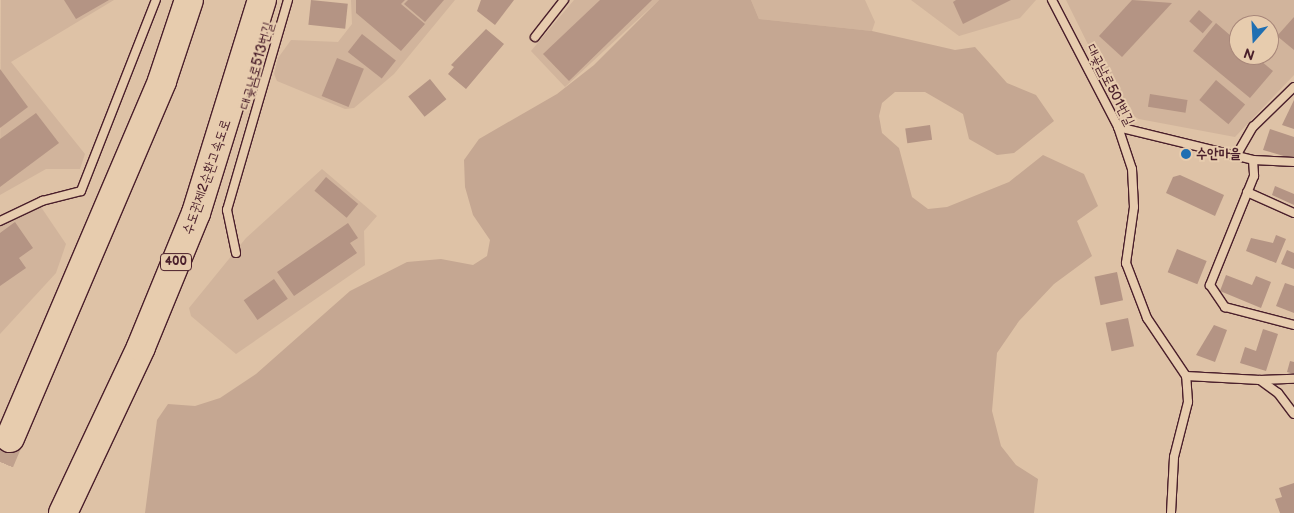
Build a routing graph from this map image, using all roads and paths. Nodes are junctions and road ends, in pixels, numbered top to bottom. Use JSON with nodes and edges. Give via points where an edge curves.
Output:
{"nodes":[{"id":1,"x":156,"y":0,"type":"edge"},
{"id":2,"x":189,"y":0,"type":"edge"},
{"id":3,"x":262,"y":0,"type":"edge"},
{"id":4,"x":288,"y":0,"type":"edge"},
{"id":5,"x":564,"y":0,"type":"edge"},
{"id":6,"x":1052,"y":0,"type":"edge"},
{"id":7,"x":535,"y":37,"type":"dead end"},
{"id":8,"x":1294,"y":87,"type":"edge"},
{"id":9,"x":1118,"y":127,"type":"junction"},
{"id":10,"x":1236,"y":156,"type":"junction"},
{"id":11,"x":1253,"y":160,"type":"junction"},
{"id":12,"x":1294,"y":162,"type":"edge"},
{"id":13,"x":1247,"y":192,"type":"junction"},
{"id":14,"x":1294,"y":212,"type":"edge"},
{"id":15,"x":0,"y":221,"type":"edge"},
{"id":16,"x":236,"y":253,"type":"dead end"},
{"id":17,"x":1294,"y":325,"type":"edge"},
{"id":18,"x":1186,"y":376,"type":"junction"},
{"id":19,"x":1260,"y":380,"type":"junction"},
{"id":20,"x":1294,"y":380,"type":"edge"},
{"id":21,"x":1294,"y":414,"type":"edge"},
{"id":22,"x":10,"y":438,"type":"tunnel mouth"},
{"id":23,"x":63,"y":513,"type":"edge"},
{"id":24,"x":1171,"y":513,"type":"edge"}],
"edges":[{"from":1,"to":15,"type":"lane","via":[[81,191],[42,201]]},
{"from":2,"to":22,"type":"highway","via":[[162,81]]},
{"from":3,"to":23,"type":"highway","name":"수도권제2순환고속도로","number":"400","via":[[196,213],[141,346]]},
{"from":4,"to":16,"type":"lane","name":"대곶남로513번길","via":[[227,210]]},
{"from":5,"to":7,"type":"lane"},
{"from":6,"to":9,"type":"lane","name":"대곶남로501번길"},
{"from":8,"to":10,"type":"lane","via":[[1253,127]]},
{"from":9,"to":10,"type":"lane"},
{"from":9,"to":18,"type":"lane","name":"대곶남로501번길","via":[[1135,188],[1128,274],[1147,318]]},
{"from":10,"to":11,"type":"lane"},
{"from":11,"to":12,"type":"lane"},
{"from":11,"to":13,"type":"lane","via":[[1254,176]]},
{"from":13,"to":14,"type":"lane"},
{"from":13,"to":17,"type":"lane","via":[[1210,285],[1225,307]]},
{"from":18,"to":19,"type":"lane"},
{"from":18,"to":24,"type":"lane","via":[[1188,402],[1174,457]]},
{"from":19,"to":20,"type":"lane"},
{"from":19,"to":21,"type":"lane"}]}
